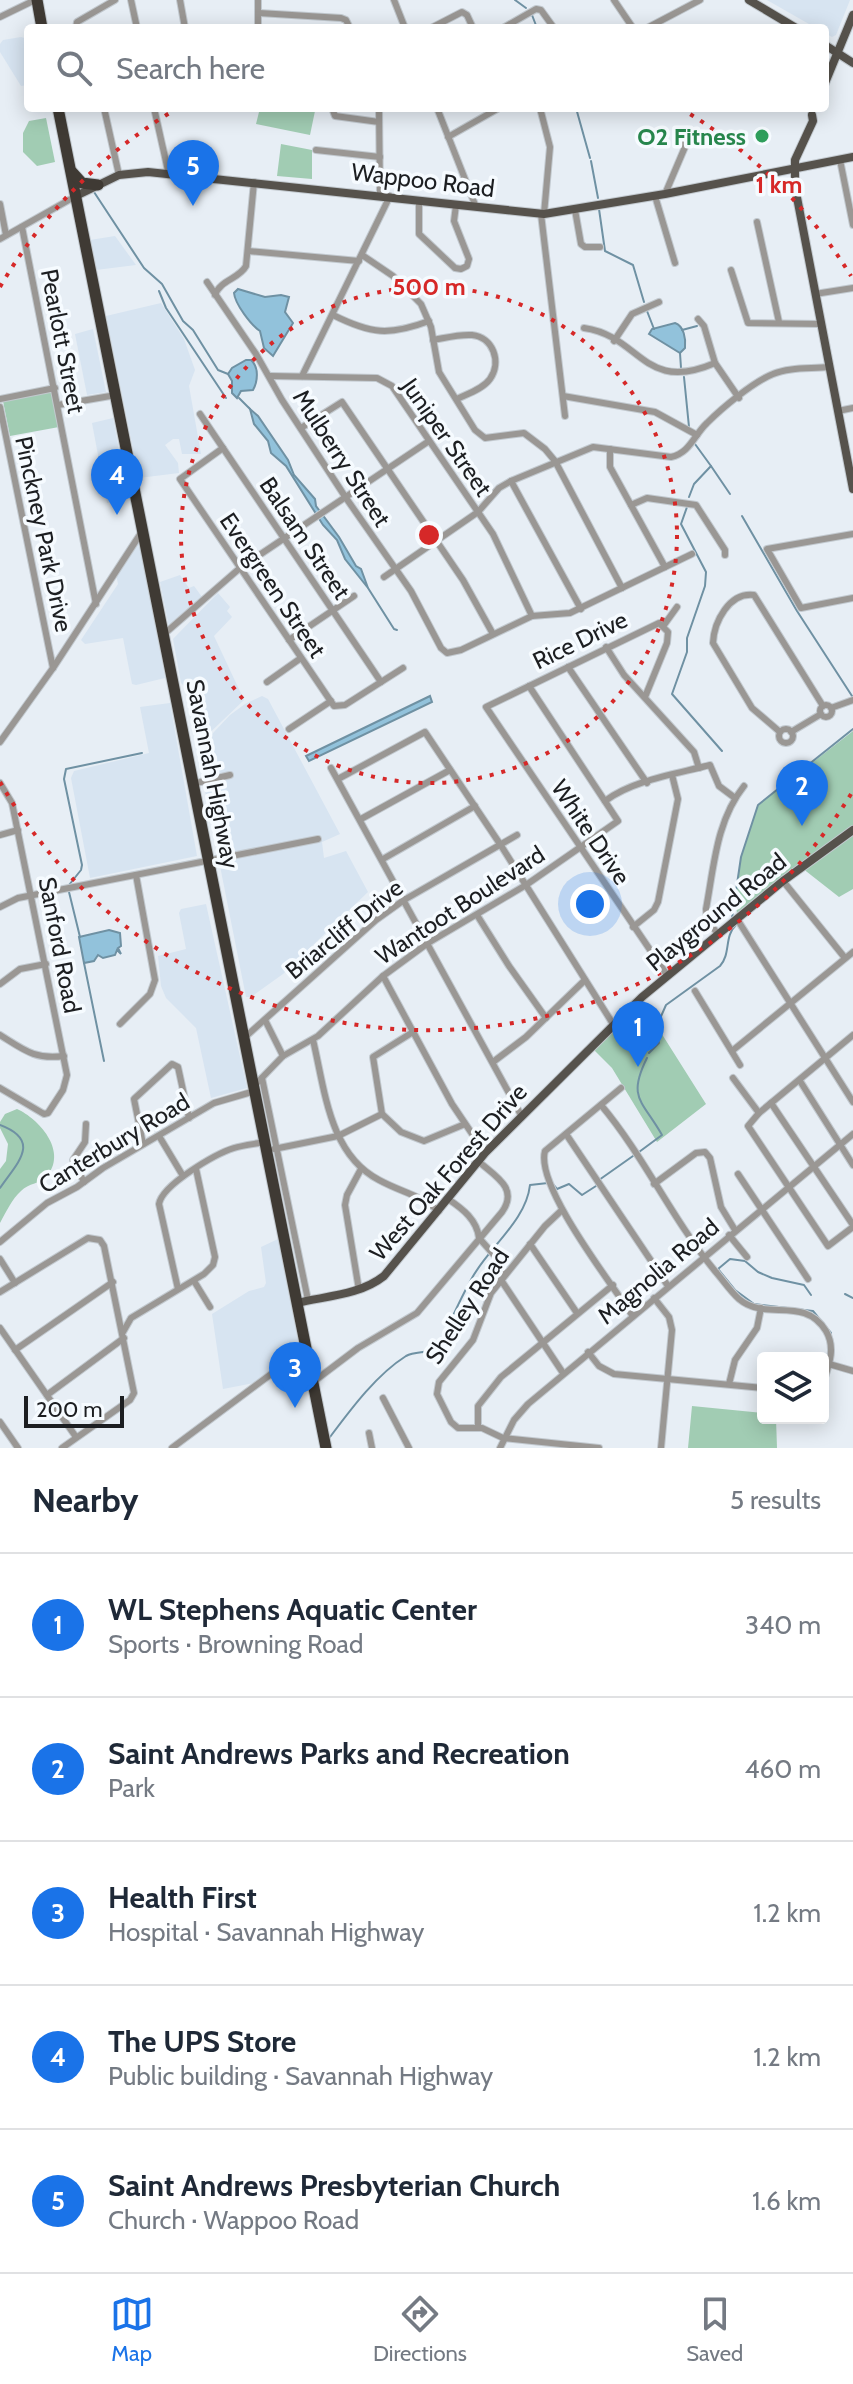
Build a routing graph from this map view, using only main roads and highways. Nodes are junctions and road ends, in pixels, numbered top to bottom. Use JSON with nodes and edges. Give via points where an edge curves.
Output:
{"nodes":[{"id":1,"x":36,"y":0,"type":"edge"},
{"id":2,"x":749,"y":0,"type":"edge"},
{"id":3,"x":853,"y":15,"type":"edge"},
{"id":4,"x":41,"y":24,"type":"edge"},
{"id":5,"x":789,"y":24,"type":"edge"},
{"id":6,"x":829,"y":47,"type":"edge"},
{"id":7,"x":838,"y":53,"type":"junction"},
{"id":8,"x":853,"y":63,"type":"edge"},
{"id":9,"x":829,"y":74,"type":"edge"},
{"id":10,"x":59,"y":112,"type":"edge"},
{"id":11,"x":813,"y":112,"type":"edge"},
{"id":12,"x":853,"y":157,"type":"edge"},
{"id":13,"x":71,"y":169,"type":"junction"},
{"id":14,"x":793,"y":170,"type":"junction"},
{"id":15,"x":98,"y":185,"type":"junction"},
{"id":16,"x":76,"y":196,"type":"junction"},
{"id":17,"x":853,"y":489,"type":"edge"},
{"id":18,"x":853,"y":830,"type":"edge"},
{"id":19,"x":642,"y":997,"type":"joint"},
{"id":20,"x":303,"y":1302,"type":"junction"},
{"id":21,"x":326,"y":1448,"type":"edge"}],
"edges":[{"from":1,"to":4,"type":"highway"},
{"from":2,"to":5,"type":"main road"},
{"from":3,"to":7,"type":"main road"},
{"from":6,"to":7,"type":"main road"},
{"from":7,"to":8,"type":"main road"},
{"from":7,"to":9,"type":"main road"},
{"from":10,"to":13,"type":"highway","name":"Savannah Highway"},
{"from":11,"to":14,"type":"main road"},
{"from":12,"to":14,"type":"main road","name":"Wappoo Road"},
{"from":13,"to":15,"type":"highway","via":[[82,183]]},
{"from":13,"to":16,"type":"highway","name":"Savannah Highway"},
{"from":14,"to":15,"type":"main road","name":"Wappoo Road","via":[[543,214],[148,172],[119,175]]},
{"from":14,"to":17,"type":"main road"},
{"from":15,"to":16,"type":"main road","name":"Wappoo Road"},
{"from":16,"to":20,"type":"highway","name":"Savannah Highway","via":[[244,1038]]},
{"from":18,"to":19,"type":"main road","name":"Playground Road"},
{"from":19,"to":20,"type":"main road","name":"West Oak Forest Drive","via":[[482,1157],[384,1276],[359,1290]]},
{"from":20,"to":21,"type":"highway","name":"Savannah Highway","via":[[306,1348]]}]}
